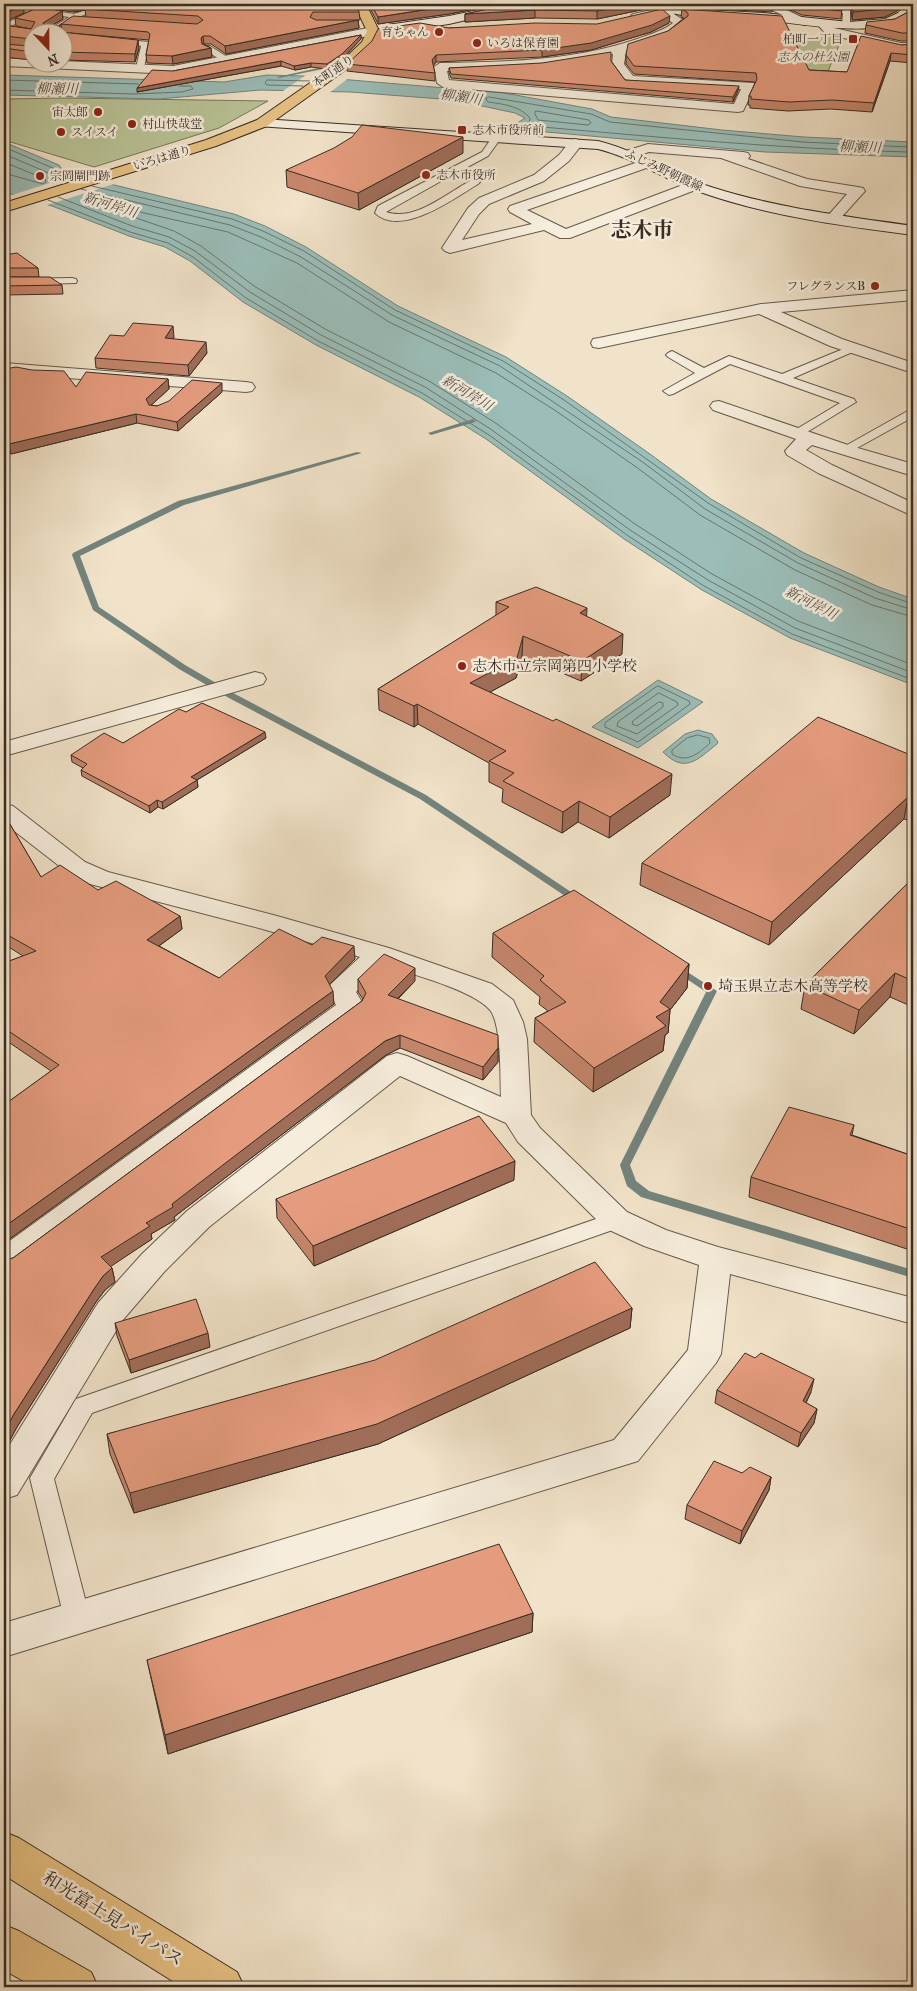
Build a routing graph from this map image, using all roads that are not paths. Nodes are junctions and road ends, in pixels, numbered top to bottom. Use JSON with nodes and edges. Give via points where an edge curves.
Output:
{"nodes":[{"id":1,"x":360,"y":4,"type":"edge"},
{"id":2,"x":523,"y":4,"type":"edge"},
{"id":3,"x":659,"y":4,"type":"edge"},
{"id":4,"x":765,"y":4,"type":"edge"},
{"id":5,"x":812,"y":4,"type":"edge"},
{"id":6,"x":912,"y":4,"type":"edge"},
{"id":7,"x":106,"y":5,"type":"edge"},
{"id":8,"x":4,"y":6,"type":"edge"},
{"id":9,"x":120,"y":8,"type":"edge"},
{"id":10,"x":693,"y":8,"type":"edge"},
{"id":11,"x":671,"y":9,"type":"junction"},
{"id":12,"x":40,"y":11,"type":"junction"},
{"id":13,"x":74,"y":18,"type":"junction"},
{"id":14,"x":624,"y":19,"type":"edge"},
{"id":15,"x":89,"y":21,"type":"edge"},
{"id":16,"x":67,"y":22,"type":"edge"},
{"id":17,"x":808,"y":23,"type":"junction"},
{"id":18,"x":358,"y":24,"type":"edge"},
{"id":19,"x":419,"y":24,"type":"junction"},
{"id":20,"x":824,"y":24,"type":"junction"},
{"id":21,"x":846,"y":25,"type":"junction"},
{"id":22,"x":372,"y":27,"type":"junction"},
{"id":23,"x":4,"y":28,"type":"edge"},
{"id":24,"x":468,"y":28,"type":"edge"},
{"id":25,"x":13,"y":30,"type":"edge"},
{"id":26,"x":72,"y":37,"type":"edge"},
{"id":27,"x":913,"y":47,"type":"edge"},
{"id":28,"x":207,"y":48,"type":"edge"},
{"id":29,"x":620,"y":50,"type":"junction"},
{"id":30,"x":228,"y":60,"type":"junction"},
{"id":31,"x":4,"y":62,"type":"edge"},
{"id":32,"x":22,"y":62,"type":"edge"},
{"id":33,"x":72,"y":65,"type":"edge"},
{"id":34,"x":140,"y":68,"type":"junction"},
{"id":35,"x":629,"y":80,"type":"junction"},
{"id":36,"x":630,"y":99,"type":"junction"},
{"id":37,"x":262,"y":123,"type":"junction"},
{"id":38,"x":496,"y":138,"type":"junction"},
{"id":39,"x":576,"y":143,"type":"junction"},
{"id":40,"x":631,"y":154,"type":"junction"},
{"id":41,"x":725,"y":155,"type":"junction"},
{"id":42,"x":762,"y":158,"type":"dead end"},
{"id":43,"x":647,"y":163,"type":"junction"},
{"id":44,"x":451,"y":172,"type":"junction"},
{"id":45,"x":693,"y":186,"type":"junction"},
{"id":46,"x":4,"y":208,"type":"edge"},
{"id":47,"x":833,"y":218,"type":"junction"},
{"id":48,"x":547,"y":225,"type":"junction"},
{"id":49,"x":913,"y":231,"type":"edge"},
{"id":50,"x":72,"y":281,"type":"dead end"},
{"id":51,"x":4,"y":282,"type":"edge"},
{"id":52,"x":913,"y":295,"type":"edge"},
{"id":53,"x":761,"y":309,"type":"junction"},
{"id":54,"x":599,"y":344,"type":"dead end"},
{"id":55,"x":853,"y":348,"type":"junction"},
{"id":56,"x":672,"y":355,"type":"dead end"},
{"id":57,"x":4,"y":368,"type":"edge"},
{"id":58,"x":913,"y":368,"type":"edge"},
{"id":59,"x":704,"y":373,"type":"junction"},
{"id":60,"x":784,"y":378,"type":"junction"},
{"id":61,"x":188,"y":382,"type":"junction"},
{"id":62,"x":246,"y":387,"type":"dead end"},
{"id":63,"x":669,"y":391,"type":"dead end"},
{"id":64,"x":173,"y":396,"type":"edge"},
{"id":65,"x":720,"y":406,"type":"dead end"},
{"id":66,"x":913,"y":412,"type":"edge"},
{"id":67,"x":762,"y":422,"type":"junction"},
{"id":68,"x":736,"y":431,"type":"dead end"},
{"id":69,"x":805,"y":436,"type":"junction"},
{"id":70,"x":844,"y":450,"type":"junction"},
{"id":71,"x":910,"y":466,"type":"edge"},
{"id":72,"x":913,"y":510,"type":"edge"},
{"id":73,"x":255,"y":679,"type":"dead end"},
{"id":74,"x":4,"y":749,"type":"edge"},
{"id":75,"x":4,"y":810,"type":"edge"},
{"id":76,"x":380,"y":954,"type":"junction"},
{"id":77,"x":516,"y":1116,"type":"junction"},
{"id":78,"x":616,"y":1220,"type":"junction"},
{"id":79,"x":716,"y":1258,"type":"junction"},
{"id":80,"x":4,"y":1261,"type":"edge"},
{"id":81,"x":913,"y":1311,"type":"edge"},
{"id":82,"x":4,"y":1484,"type":"edge"},
{"id":83,"x":77,"y":1618,"type":"junction"},
{"id":84,"x":4,"y":1640,"type":"edge"},
{"id":85,"x":4,"y":1852,"type":"edge"},
{"id":86,"x":4,"y":1946,"type":"edge"},
{"id":87,"x":76,"y":1987,"type":"edge"},
{"id":88,"x":222,"y":1987,"type":"edge"}],
"edges":[{"from":1,"to":22,"type":"main road"},
{"from":2,"to":19,"type":"street"},
{"from":3,"to":11,"type":"street"},
{"from":4,"to":17,"type":"street"},
{"from":5,"to":21,"type":"lane","via":[[817,10],[847,11]]},
{"from":6,"to":21,"type":"street","via":[[895,20]]},
{"from":7,"to":9,"type":"lane"},
{"from":7,"to":13,"type":"lane"},
{"from":8,"to":12,"type":"lane"},
{"from":10,"to":11,"type":"street"},
{"from":10,"to":17,"type":"street"},
{"from":11,"to":14,"type":"street"},
{"from":11,"to":29,"type":"street","via":[[668,15],[680,22],[672,31]]},
{"from":12,"to":13,"type":"lane"},
{"from":12,"to":23,"type":"lane"},
{"from":13,"to":15,"type":"lane"},
{"from":13,"to":16,"type":"street"},
{"from":17,"to":20,"type":"street"},
{"from":18,"to":22,"type":"lane"},
{"from":19,"to":22,"type":"street"},
{"from":19,"to":24,"type":"street","via":[[449,29]]},
{"from":20,"to":21,"type":"street"},
{"from":20,"to":27,"type":"street","via":[[830,31]]},
{"from":22,"to":30,"type":"street"},
{"from":22,"to":37,"type":"main road","name":"本町通り","via":[[372,36],[359,53]]},
{"from":23,"to":25,"type":"lane"},
{"from":26,"to":34,"type":"lane","via":[[146,44]]},
{"from":28,"to":30,"type":"lane"},
{"from":29,"to":35,"type":"street","via":[[618,64]]},
{"from":29,"to":36,"type":"street","via":[[551,63],[440,67],[443,83]]},
{"from":30,"to":34,"type":"street","via":[[173,70]]},
{"from":31,"to":32,"type":"street"},
{"from":33,"to":34,"type":"street"},
{"from":35,"to":36,"type":"street"},
{"from":35,"to":36,"type":"street","via":[[749,86],[738,108]]},
{"from":37,"to":38,"type":"street","name":"ふじみ野朝霞線"},
{"from":37,"to":46,"type":"main road","name":"いろは通り","via":[[211,143]]},
{"from":38,"to":39,"type":"street","name":"ふじみ野朝霞線"},
{"from":38,"to":44,"type":"lane","via":[[485,154]]},
{"from":39,"to":40,"type":"street","name":"ふじみ野朝霞線"},
{"from":39,"to":48,"type":"street","via":[[564,158],[539,178],[484,201],[473,211],[450,248]]},
{"from":40,"to":41,"type":"street","via":[[648,148]]},
{"from":40,"to":43,"type":"street","name":"ふじみ野朝霞線"},
{"from":41,"to":42,"type":"street"},
{"from":41,"to":47,"type":"street","via":[[797,180],[858,191]]},
{"from":43,"to":45,"type":"street","name":"ふじみ野朝霞線"},
{"from":43,"to":48,"type":"street","via":[[515,209]]},
{"from":44,"to":44,"type":"lane","via":[[473,177],[476,182],[413,216],[395,218],[380,213],[382,208]]},
{"from":45,"to":47,"type":"street","name":"ふじみ野朝霞線","via":[[767,206]]},
{"from":45,"to":48,"type":"street","via":[[565,235]]},
{"from":47,"to":49,"type":"street","name":"ふじみ野朝霞線"},
{"from":50,"to":51,"type":"lane"},
{"from":52,"to":53,"type":"street"},
{"from":53,"to":54,"type":"street"},
{"from":53,"to":55,"type":"street"},
{"from":55,"to":58,"type":"street"},
{"from":55,"to":60,"type":"lane"},
{"from":56,"to":59,"type":"lane"},
{"from":57,"to":61,"type":"street"},
{"from":59,"to":60,"type":"lane","via":[[729,360]]},
{"from":59,"to":63,"type":"lane"},
{"from":60,"to":69,"type":"lane","via":[[850,402]]},
{"from":61,"to":62,"type":"street"},
{"from":61,"to":64,"type":"street"},
{"from":65,"to":67,"type":"street"},
{"from":66,"to":70,"type":"lane"},
{"from":67,"to":68,"type":"street"},
{"from":67,"to":69,"type":"street"},
{"from":69,"to":70,"type":"street"},
{"from":69,"to":72,"type":"street","via":[[794,451]]},
{"from":70,"to":71,"type":"street"},
{"from":73,"to":74,"type":"street"},
{"from":75,"to":76,"type":"street","via":[[76,867],[99,878]]},
{"from":76,"to":77,"type":"street","via":[[482,990],[503,1006],[512,1038]]},
{"from":76,"to":80,"type":"street","via":[[341,990],[351,1007]]},
{"from":77,"to":78,"type":"street","via":[[529,1135]]},
{"from":77,"to":82,"type":"street","via":[[397,1063],[198,1219],[152,1263],[110,1312]]},
{"from":78,"to":79,"type":"street","via":[[655,1238]]},
{"from":78,"to":83,"type":"lane","via":[[84,1406],[42,1478]]},
{"from":79,"to":81,"type":"street"},
{"from":79,"to":83,"type":"street","via":[[704,1354],[626,1451]]},
{"from":83,"to":84,"type":"street"},
{"from":85,"to":88,"type":"main road","name":"和光富士見バイパス"},
{"from":86,"to":87,"type":"main road"}]}
